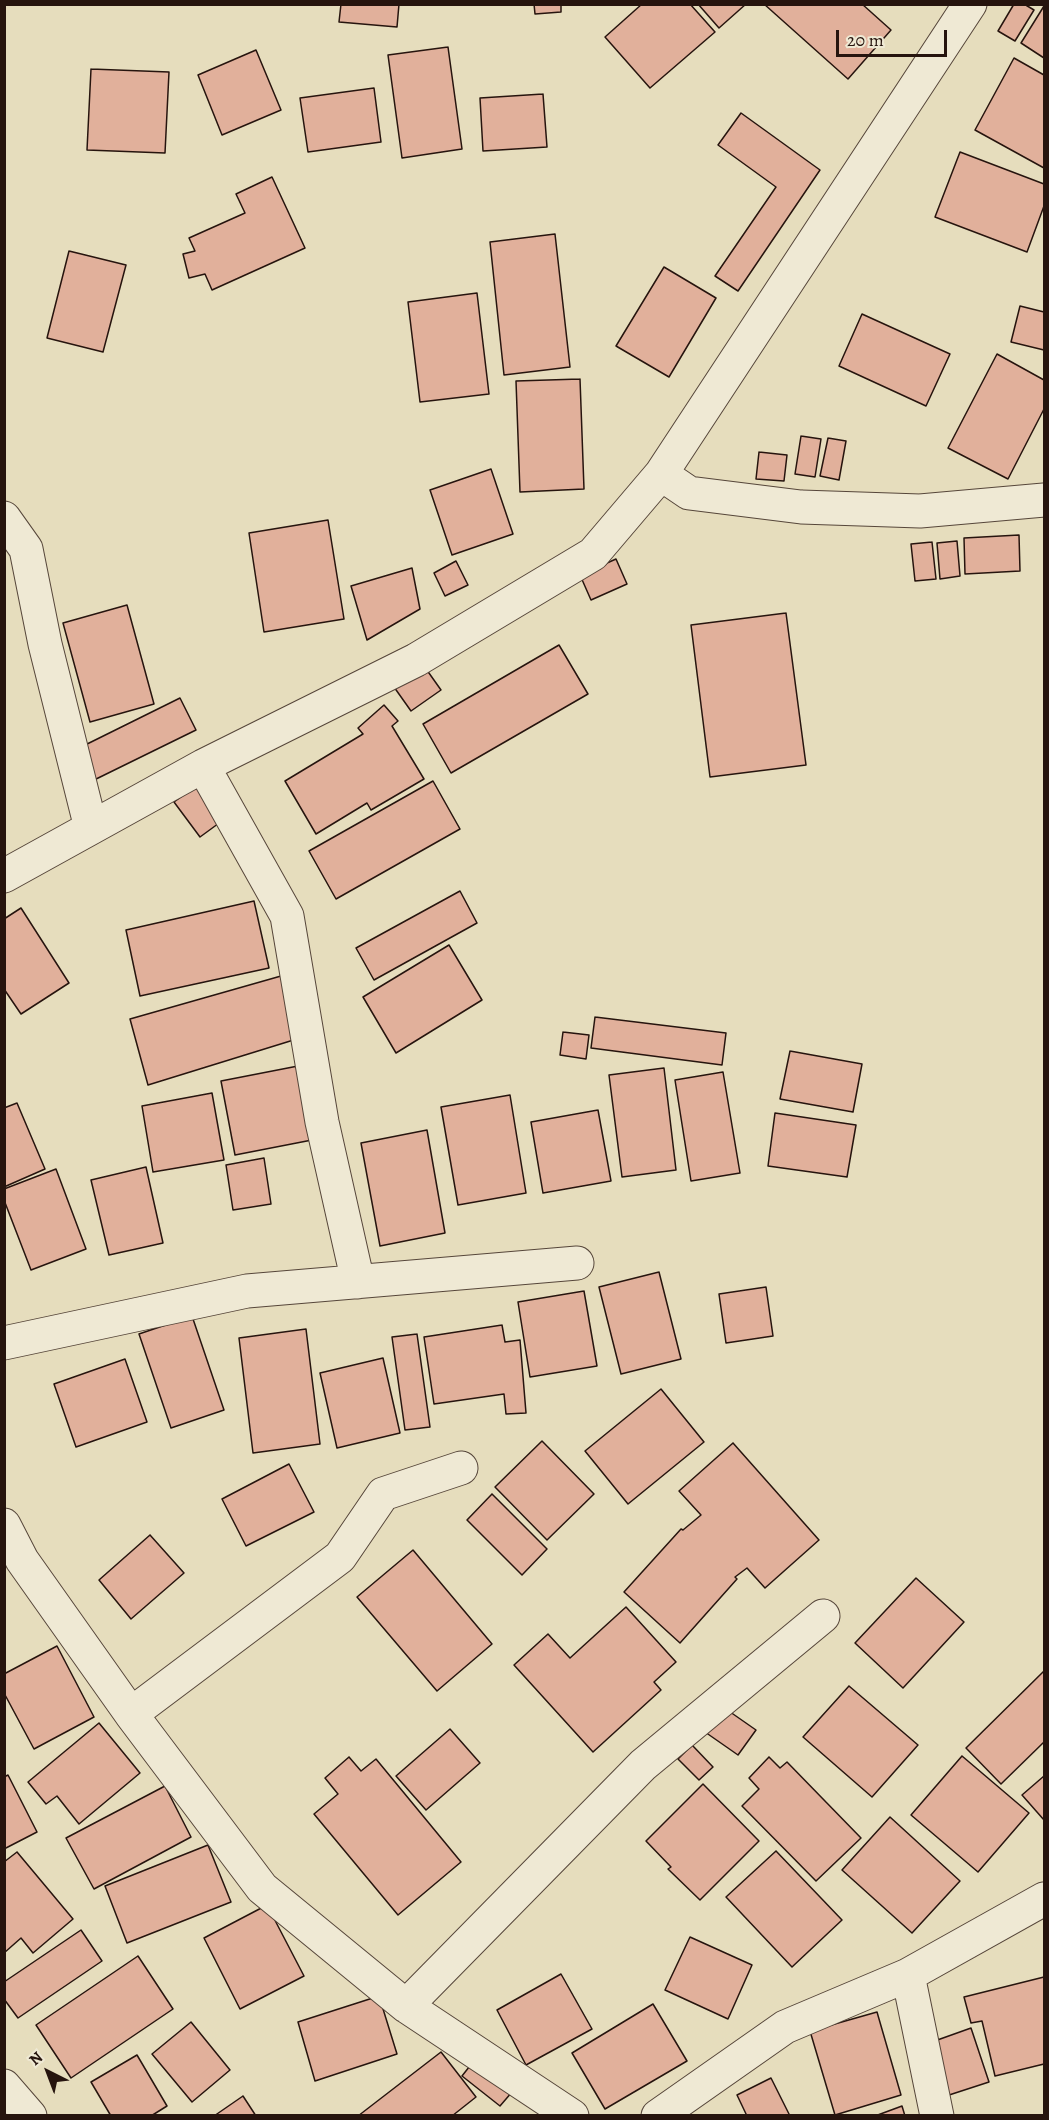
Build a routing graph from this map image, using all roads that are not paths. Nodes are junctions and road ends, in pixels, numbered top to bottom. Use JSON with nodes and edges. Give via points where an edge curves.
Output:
{"nodes":[{"id":1,"x":970,"y":4,"type":"edge"},
{"id":2,"x":661,"y":474,"type":"junction"},
{"id":3,"x":1044,"y":500,"type":"edge"},
{"id":4,"x":4,"y":519,"type":"edge"},
{"id":5,"x":204,"y":766,"type":"junction"},
{"id":6,"x":91,"y":828,"type":"junction"},
{"id":7,"x":4,"y":876,"type":"edge"},
{"id":8,"x":577,"y":1263,"type":"dead end"},
{"id":9,"x":358,"y":1282,"type":"junction"},
{"id":10,"x":4,"y":1343,"type":"edge"},
{"id":11,"x":461,"y":1468,"type":"dead end"},
{"id":12,"x":4,"y":1525,"type":"edge"},
{"id":13,"x":823,"y":1616,"type":"dead end"},
{"id":14,"x":131,"y":1714,"type":"junction"},
{"id":15,"x":1044,"y":1899,"type":"edge"},
{"id":16,"x":908,"y":1975,"type":"junction"},
{"id":17,"x":406,"y":2006,"type":"junction"},
{"id":18,"x":4,"y":2086,"type":"edge"},
{"id":19,"x":30,"y":2115,"type":"edge"},
{"id":20,"x":572,"y":2115,"type":"edge"},
{"id":21,"x":658,"y":2115,"type":"edge"},
{"id":22,"x":937,"y":2115,"type":"edge"}],
"edges":[{"from":1,"to":2,"type":"street"},
{"from":2,"to":3,"type":"street","via":[[689,493],[801,507],[920,511]]},
{"from":2,"to":5,"type":"street","via":[[593,554],[416,660]]},
{"from":4,"to":6,"type":"street","via":[[26,549],[45,644]]},
{"from":5,"to":6,"type":"street"},
{"from":5,"to":9,"type":"street","via":[[287,916],[322,1122]]},
{"from":6,"to":7,"type":"street"},
{"from":8,"to":9,"type":"street"},
{"from":9,"to":10,"type":"street","via":[[247,1292]]},
{"from":11,"to":14,"type":"street","via":[[383,1494],[340,1557]]},
{"from":12,"to":14,"type":"street","via":[[22,1560]]},
{"from":13,"to":17,"type":"street","via":[[643,1765]]},
{"from":14,"to":17,"type":"street","via":[[262,1888]]},
{"from":15,"to":16,"type":"street"},
{"from":16,"to":21,"type":"street","via":[[784,2027]]},
{"from":16,"to":22,"type":"street"},
{"from":17,"to":20,"type":"street"},
{"from":18,"to":19,"type":"street"}]}
